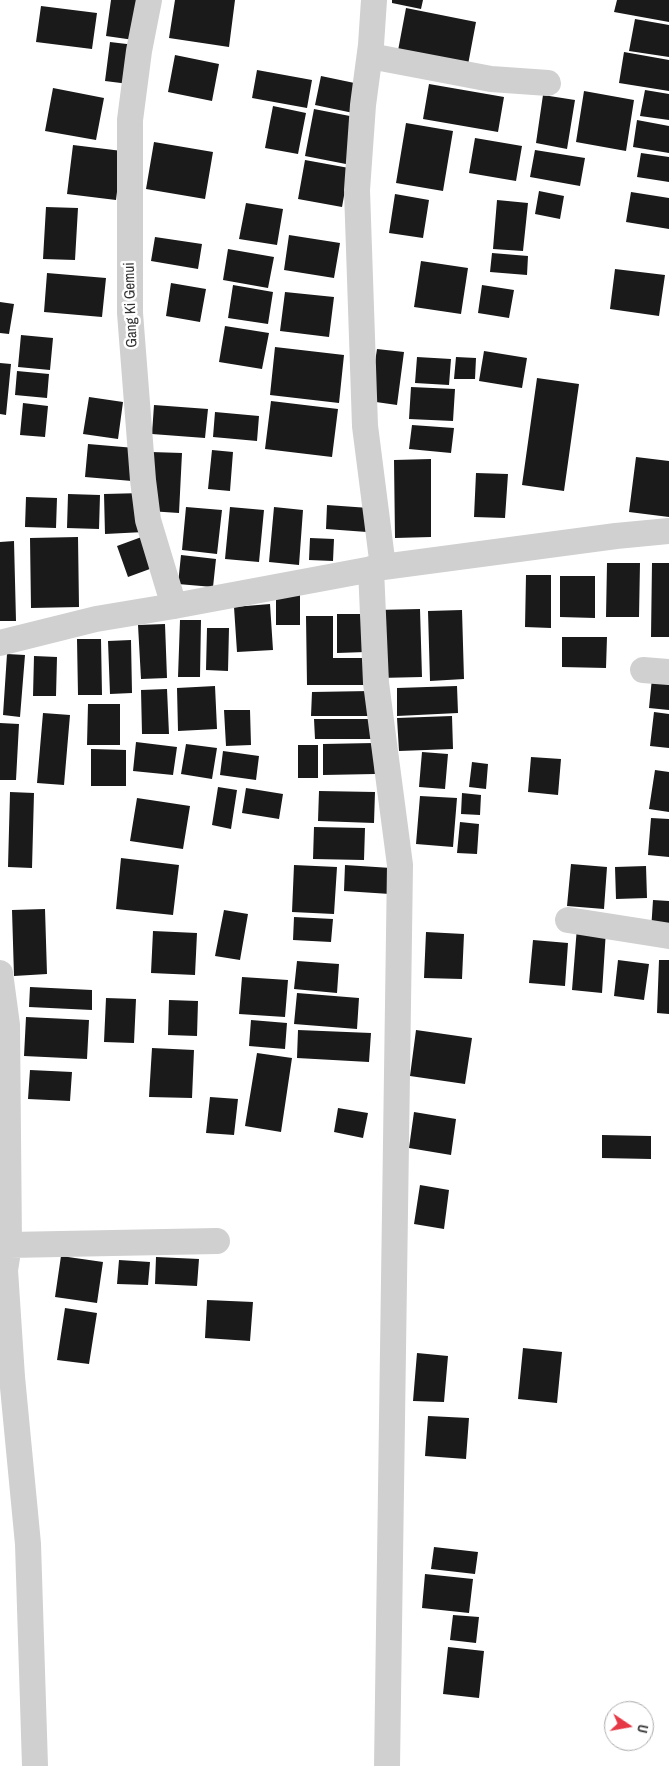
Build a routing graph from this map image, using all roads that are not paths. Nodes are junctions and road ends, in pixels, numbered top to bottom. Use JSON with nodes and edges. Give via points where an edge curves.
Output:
{"nodes":[{"id":1,"x":149,"y":0,"type":"edge"},
{"id":2,"x":374,"y":0,"type":"edge"},
{"id":3,"x":370,"y":56,"type":"junction"},
{"id":4,"x":548,"y":84,"type":"dead end"},
{"id":5,"x":669,"y":531,"type":"edge"},
{"id":6,"x":377,"y":568,"type":"junction"},
{"id":7,"x":174,"y":606,"type":"junction"},
{"id":8,"x":0,"y":643,"type":"edge"},
{"id":9,"x":643,"y":670,"type":"dead end"},
{"id":10,"x":669,"y":672,"type":"edge"},
{"id":11,"x":568,"y":920,"type":"dead end"},
{"id":12,"x":669,"y":936,"type":"edge"},
{"id":13,"x":0,"y":973,"type":"edge"},
{"id":14,"x":217,"y":1241,"type":"dead end"},
{"id":15,"x":5,"y":1262,"type":"edge"},
{"id":16,"x":35,"y":1766,"type":"edge"},
{"id":17,"x":387,"y":1766,"type":"edge"}],
"edges":[{"from":1,"to":7,"type":"street","name":"Gang Ki Gemui","via":[[130,120],[130,313],[148,520]]},
{"from":2,"to":3,"type":"street"},
{"from":3,"to":4,"type":"street","via":[[491,79]]},
{"from":3,"to":6,"type":"street","via":[[357,190],[365,426]]},
{"from":5,"to":6,"type":"street"},
{"from":6,"to":7,"type":"street"},
{"from":6,"to":17,"type":"street","via":[[376,683],[400,865]]},
{"from":7,"to":8,"type":"street","via":[[96,619]]},
{"from":9,"to":10,"type":"street"},
{"from":11,"to":12,"type":"street"},
{"from":13,"to":15,"type":"street","via":[[7,1024]]},
{"from":14,"to":15,"type":"street"},
{"from":15,"to":16,"type":"street","via":[[28,1544]]}]}
